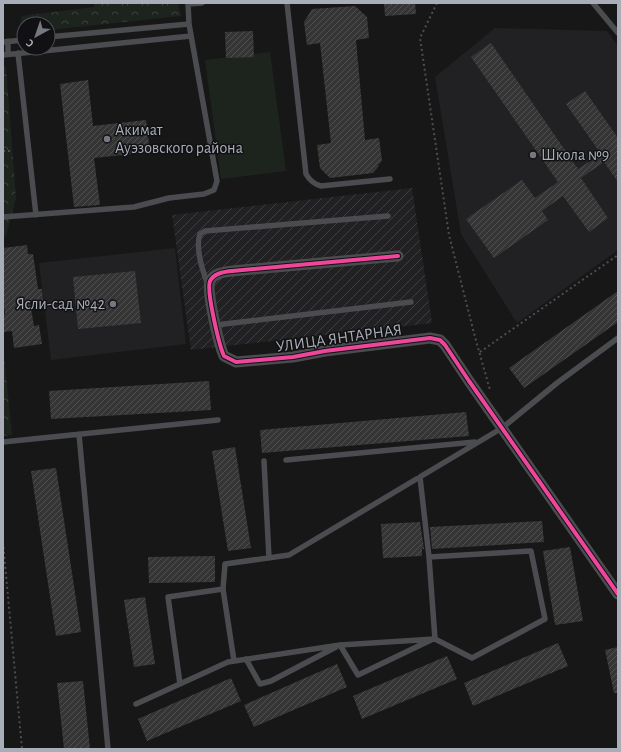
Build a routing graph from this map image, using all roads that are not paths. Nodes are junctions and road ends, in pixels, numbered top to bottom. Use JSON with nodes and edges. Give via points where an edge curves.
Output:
{"nodes":[{"id":1,"x":188,"y":3,"type":"edge"},
{"id":2,"x":202,"y":3,"type":"edge"},
{"id":3,"x":287,"y":3,"type":"edge"},
{"id":4,"x":594,"y":3,"type":"edge"},
{"id":5,"x":189,"y":24,"type":"junction"},
{"id":6,"x":618,"y":33,"type":"edge"},
{"id":7,"x":56,"y":36,"type":"edge"},
{"id":8,"x":191,"y":36,"type":"junction"},
{"id":9,"x":16,"y":40,"type":"edge"},
{"id":10,"x":5,"y":41,"type":"edge"},
{"id":11,"x":56,"y":49,"type":"edge"},
{"id":12,"x":16,"y":53,"type":"edge"},
{"id":13,"x":5,"y":54,"type":"edge"},
{"id":14,"x":18,"y":56,"type":"edge"},
{"id":15,"x":390,"y":179,"type":"dead end"},
{"id":16,"x":36,"y":215,"type":"junction"},
{"id":17,"x":388,"y":216,"type":"dead end"},
{"id":18,"x":3,"y":217,"type":"edge"},
{"id":19,"x":398,"y":256,"type":"dead end"},
{"id":20,"x":209,"y":288,"type":"junction"},
{"id":21,"x":411,"y":302,"type":"dead end"},
{"id":22,"x":216,"y":325,"type":"junction"},
{"id":23,"x":618,"y":338,"type":"edge"},
{"id":24,"x":218,"y":420,"type":"dead end"},
{"id":25,"x":502,"y":428,"type":"junction"},
{"id":26,"x":79,"y":434,"type":"junction"},
{"id":27,"x":3,"y":442,"type":"edge"},
{"id":28,"x":477,"y":442,"type":"junction"},
{"id":29,"x":286,"y":460,"type":"dead end"},
{"id":30,"x":264,"y":461,"type":"dead end"},
{"id":31,"x":420,"y":477,"type":"junction"},
{"id":32,"x":429,"y":557,"type":"junction"},
{"id":33,"x":269,"y":558,"type":"junction"},
{"id":34,"x":222,"y":589,"type":"junction"},
{"id":35,"x":618,"y":594,"type":"edge"},
{"id":36,"x":435,"y":639,"type":"junction"},
{"id":37,"x":340,"y":645,"type":"junction"},
{"id":38,"x":246,"y":660,"type":"junction"},
{"id":39,"x":234,"y":662,"type":"junction"},
{"id":40,"x":180,"y":684,"type":"junction"},
{"id":41,"x":136,"y":704,"type":"dead end"},
{"id":42,"x":108,"y":749,"type":"edge"}],
"edges":[{"from":1,"to":2,"type":"lane"},
{"from":1,"to":5,"type":"lane"},
{"from":3,"to":15,"type":"lane","via":[[306,174],[315,184],[321,186]]},
{"from":4,"to":6,"type":"lane"},
{"from":5,"to":7,"type":"lane"},
{"from":5,"to":8,"type":"lane"},
{"from":8,"to":11,"type":"lane"},
{"from":8,"to":16,"type":"lane","via":[[217,181],[214,190],[134,207]]},
{"from":9,"to":10,"type":"lane"},
{"from":10,"to":13,"type":"lane"},
{"from":12,"to":13,"type":"lane"},
{"from":14,"to":16,"type":"lane"},
{"from":16,"to":18,"type":"lane"},
{"from":17,"to":20,"type":"lane","via":[[205,231],[200,234],[198,246]]},
{"from":19,"to":20,"type":"street","via":[[221,273],[210,281]]},
{"from":20,"to":22,"type":"street","name":"УЛИЦА ЯНТАРНАЯ"},
{"from":21,"to":22,"type":"lane"},
{"from":22,"to":25,"type":"street","name":"УЛИЦА ЯНТАРНАЯ","via":[[224,356],[236,362],[293,357],[430,338],[440,340]]},
{"from":23,"to":25,"type":"lane"},
{"from":24,"to":26,"type":"lane"},
{"from":25,"to":28,"type":"lane"},
{"from":25,"to":35,"type":"street","name":"УЛИЦА ЯНТАРНАЯ"},
{"from":26,"to":27,"type":"lane"},
{"from":26,"to":42,"type":"lane"},
{"from":28,"to":29,"type":"lane"},
{"from":28,"to":31,"type":"lane"},
{"from":30,"to":33,"type":"lane"},
{"from":31,"to":32,"type":"lane"},
{"from":31,"to":33,"type":"lane","via":[[289,555]]},
{"from":32,"to":36,"type":"lane"},
{"from":32,"to":36,"type":"lane","via":[[531,552],[545,619],[472,658]]},
{"from":33,"to":34,"type":"lane","via":[[224,564]]},
{"from":34,"to":39,"type":"lane"},
{"from":34,"to":40,"type":"lane","via":[[168,597]]},
{"from":36,"to":37,"type":"lane"},
{"from":36,"to":37,"type":"lane","via":[[358,675]]},
{"from":37,"to":38,"type":"lane"},
{"from":37,"to":38,"type":"lane","via":[[271,681],[260,684]]},
{"from":38,"to":39,"type":"lane"},
{"from":39,"to":40,"type":"lane","via":[[228,662]]},
{"from":40,"to":41,"type":"lane"}]}
